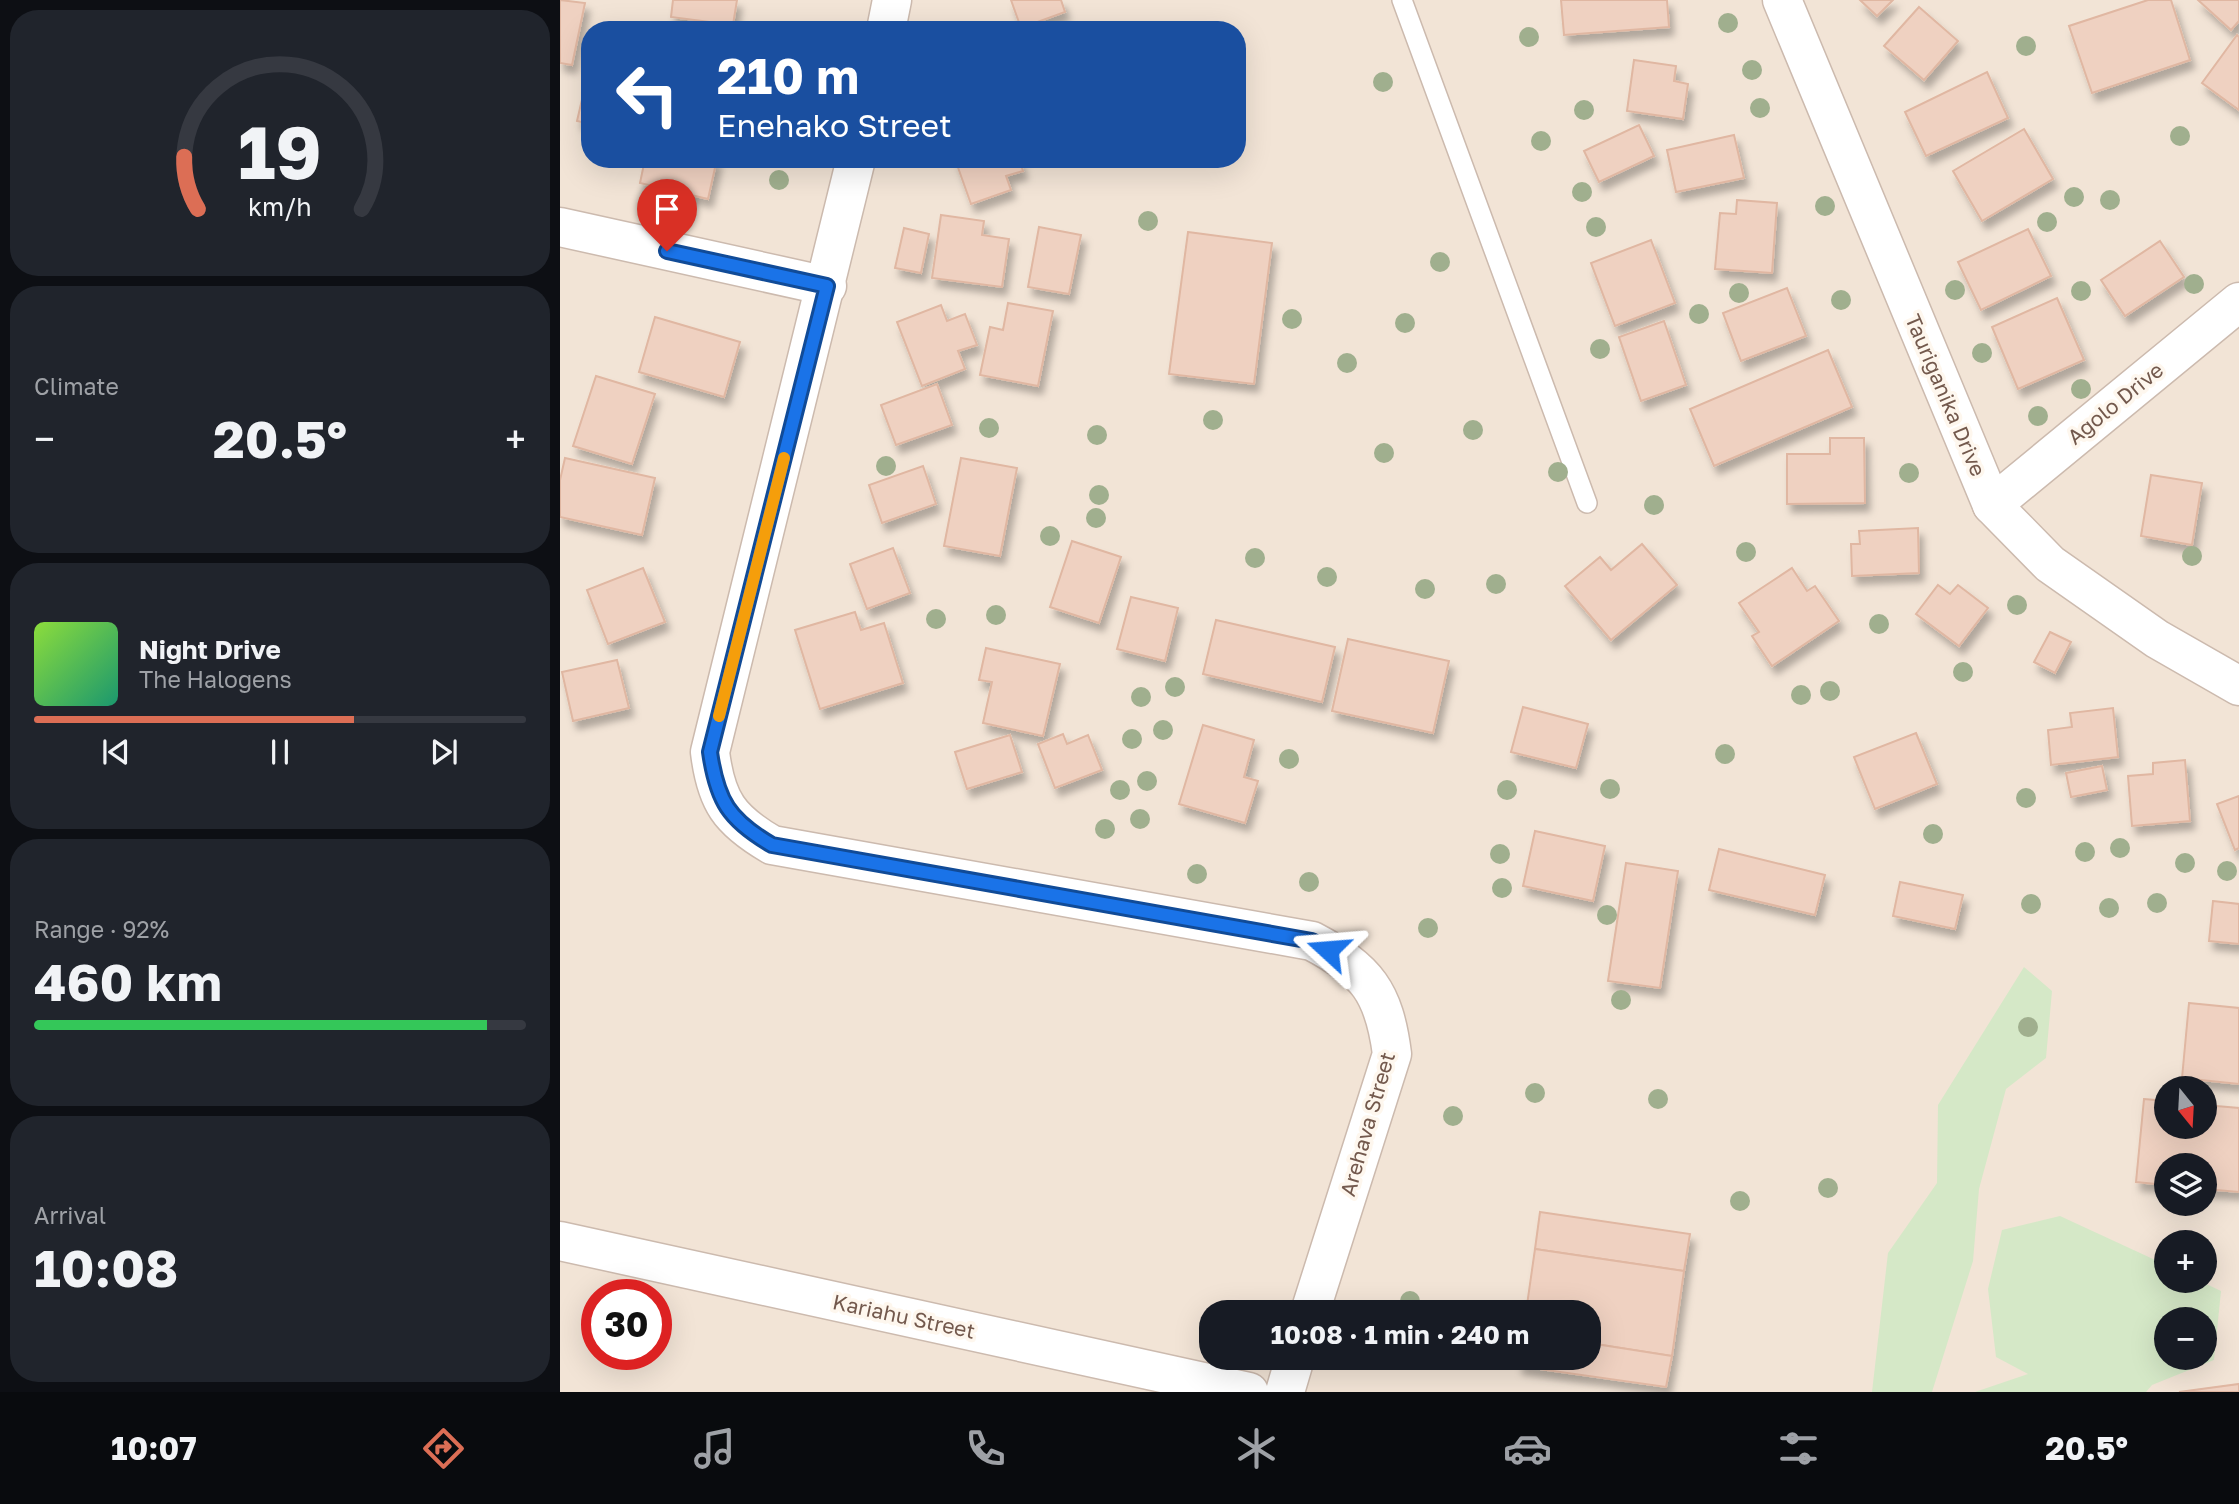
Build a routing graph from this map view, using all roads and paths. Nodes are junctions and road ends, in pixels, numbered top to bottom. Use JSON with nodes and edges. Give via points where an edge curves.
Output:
{"nodes":[{"id":1,"x":892,"y":0,"type":"edge"},
{"id":2,"x":1402,"y":0,"type":"edge"},
{"id":3,"x":1782,"y":0,"type":"edge"},
{"id":4,"x":888,"y":21,"type":"edge"},
{"id":5,"x":854,"y":168,"type":"edge"},
{"id":6,"x":560,"y":227,"type":"edge"},
{"id":7,"x":827,"y":286,"type":"junction"},
{"id":8,"x":2239,"y":302,"type":"edge"},
{"id":9,"x":1587,"y":503,"type":"dead end"},
{"id":10,"x":1992,"y":505,"type":"junction"},
{"id":11,"x":2239,"y":687,"type":"edge"},
{"id":12,"x":560,"y":1241,"type":"edge"},
{"id":13,"x":1314,"y":1300,"type":"edge"},
{"id":14,"x":1291,"y":1370,"type":"edge"},
{"id":15,"x":1249,"y":1392,"type":"edge"},
{"id":16,"x":1284,"y":1392,"type":"edge"}],
"edges":[{"from":1,"to":4,"type":"street"},
{"from":2,"to":9,"type":"lane"},
{"from":3,"to":10,"type":"street","name":"Tauriganika Drive"},
{"from":5,"to":7,"type":"street","name":"Arehava Street"},
{"from":6,"to":7,"type":"street"},
{"from":7,"to":13,"type":"street","name":"Arehava Street","via":[[710,752],[714,782],[726,809],[747,830],[772,845],[1312,941],[1345,958],[1371,984],[1382,1006],[1392,1054]]},
{"from":8,"to":10,"type":"street","name":"Agolo Drive"},
{"from":10,"to":11,"type":"street","name":"Tauriganika Drive","via":[[2050,564],[2157,639]]},
{"from":12,"to":15,"type":"street","name":"Kariahu Street"},
{"from":14,"to":16,"type":"street"}]}
